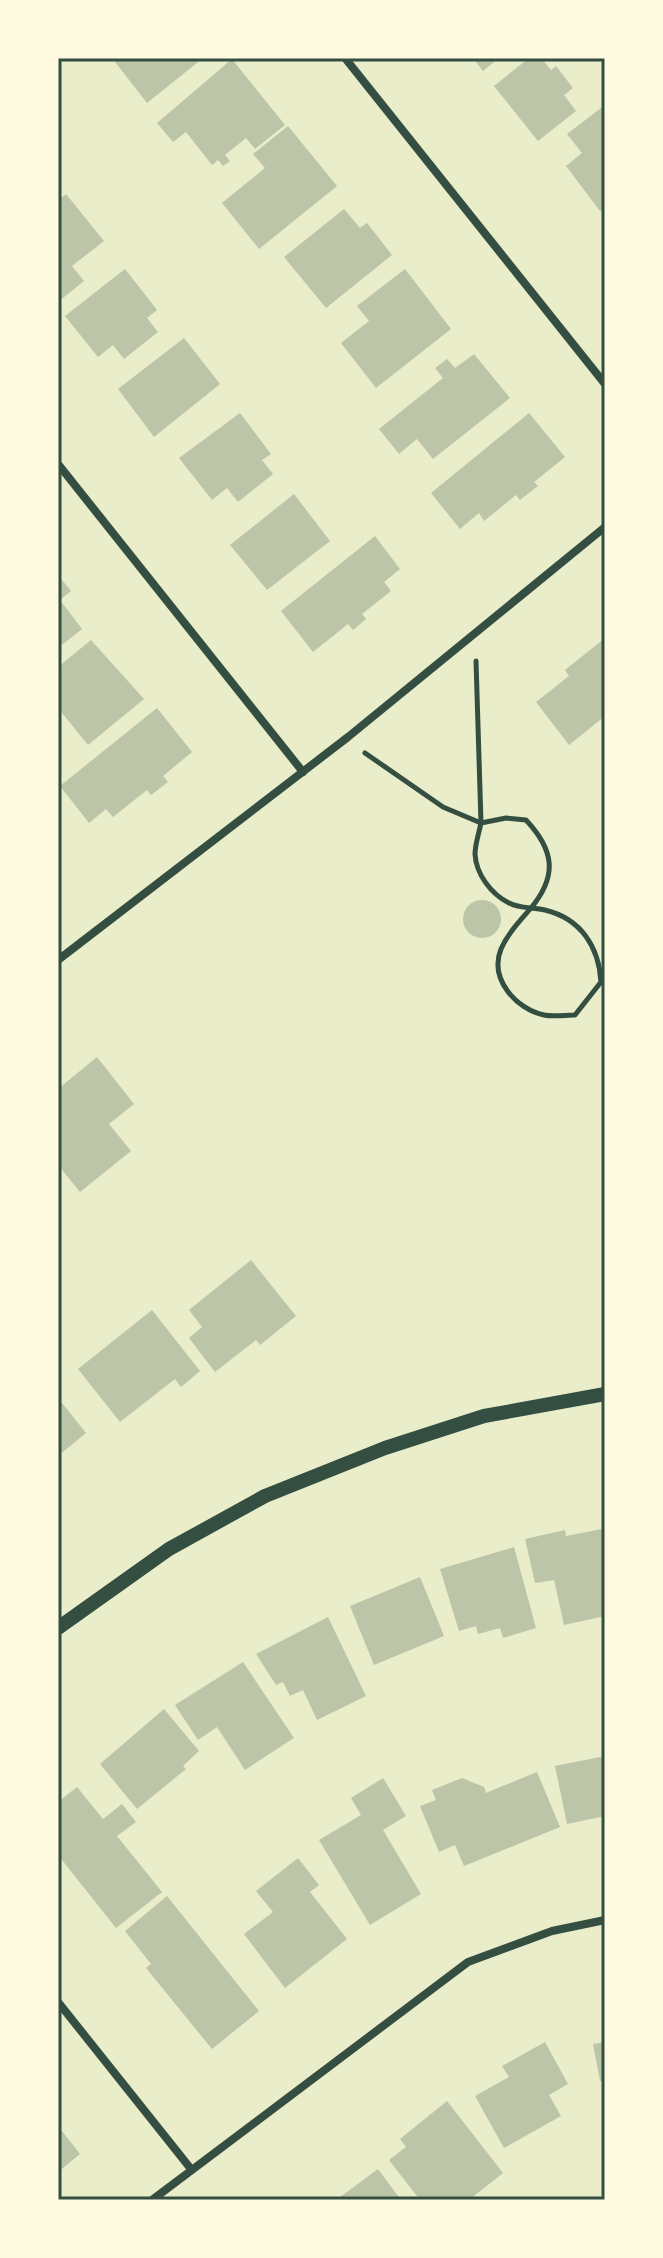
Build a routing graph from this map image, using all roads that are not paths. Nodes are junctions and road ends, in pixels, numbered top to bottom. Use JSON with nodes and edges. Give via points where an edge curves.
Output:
{"nodes":[{"id":1,"x":345,"y":58,"type":"edge"},
{"id":2,"x":605,"y":384,"type":"edge"},
{"id":3,"x":58,"y":464,"type":"edge"},
{"id":4,"x":605,"y":527,"type":"edge"},
{"id":5,"x":303,"y":772,"type":"junction"},
{"id":6,"x":58,"y":960,"type":"edge"},
{"id":7,"x":605,"y":1394,"type":"edge"},
{"id":8,"x":58,"y":1628,"type":"edge"},
{"id":9,"x":605,"y":1920,"type":"edge"},
{"id":10,"x":58,"y":2002,"type":"edge"},
{"id":11,"x":191,"y":2169,"type":"junction"},
{"id":12,"x":152,"y":2200,"type":"edge"}],
"edges":[{"from":1,"to":2,"type":"street"},
{"from":3,"to":5,"type":"street"},
{"from":4,"to":5,"type":"street"},
{"from":5,"to":6,"type":"street"},
{"from":7,"to":8,"type":"street","via":[[484,1416],[265,1496],[169,1549]]},
{"from":9,"to":11,"type":"street","via":[[552,1931],[468,1962]]},
{"from":10,"to":11,"type":"street"},
{"from":11,"to":12,"type":"street"}]}
